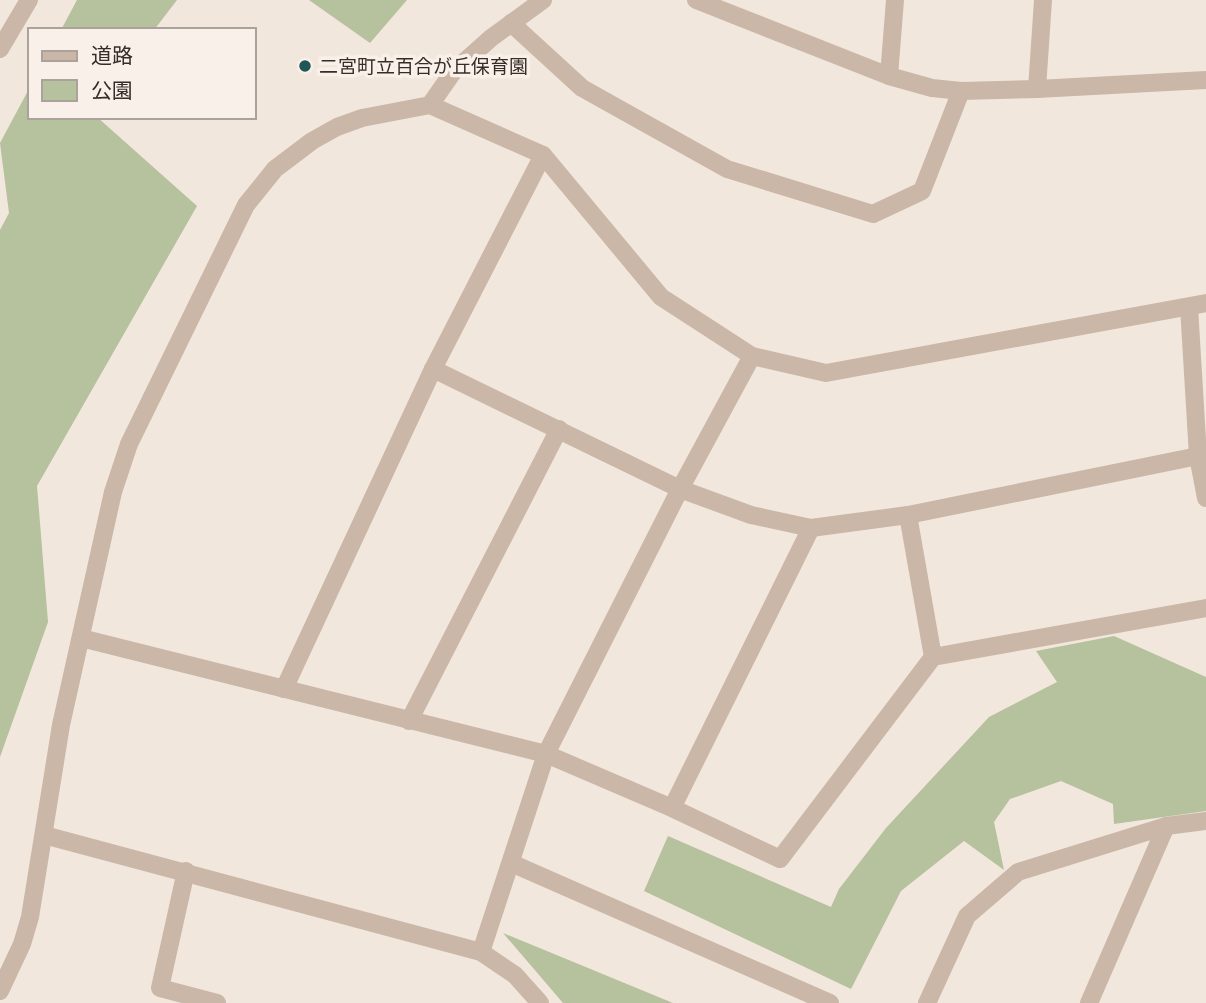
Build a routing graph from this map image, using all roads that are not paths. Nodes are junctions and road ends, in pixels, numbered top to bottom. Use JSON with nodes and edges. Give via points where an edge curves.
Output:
{"nodes":[{"id":1,"x":543,"y":0,"type":"edge"},
{"id":2,"x":696,"y":0,"type":"edge"},
{"id":3,"x":895,"y":0,"type":"edge"},
{"id":4,"x":1043,"y":0,"type":"edge"},
{"id":5,"x":20,"y":4,"type":"edge"},
{"id":6,"x":511,"y":23,"type":"junction"},
{"id":7,"x":0,"y":49,"type":"edge"},
{"id":8,"x":889,"y":76,"type":"junction"},
{"id":9,"x":1206,"y":80,"type":"edge"},
{"id":10,"x":1037,"y":89,"type":"junction"},
{"id":11,"x":961,"y":91,"type":"junction"},
{"id":12,"x":430,"y":106,"type":"junction"},
{"id":13,"x":543,"y":155,"type":"junction"},
{"id":14,"x":1197,"y":305,"type":"edge"},
{"id":15,"x":752,"y":356,"type":"junction"},
{"id":16,"x":433,"y":369,"type":"junction"},
{"id":17,"x":559,"y":429,"type":"junction"},
{"id":18,"x":1198,"y":456,"type":"junction"},
{"id":19,"x":680,"y":489,"type":"junction"},
{"id":20,"x":1206,"y":498,"type":"edge"},
{"id":21,"x":908,"y":514,"type":"junction"},
{"id":22,"x":811,"y":528,"type":"junction"},
{"id":23,"x":1206,"y":608,"type":"edge"},
{"id":24,"x":81,"y":638,"type":"junction"},
{"id":25,"x":933,"y":657,"type":"junction"},
{"id":26,"x":284,"y":689,"type":"junction"},
{"id":27,"x":408,"y":721,"type":"junction"},
{"id":28,"x":546,"y":754,"type":"junction"},
{"id":29,"x":672,"y":808,"type":"junction"},
{"id":30,"x":1206,"y":821,"type":"edge"},
{"id":31,"x":1166,"y":826,"type":"junction"},
{"id":32,"x":44,"y":835,"type":"junction"},
{"id":33,"x":510,"y":863,"type":"junction"},
{"id":34,"x":186,"y":872,"type":"junction"},
{"id":35,"x":481,"y":952,"type":"junction"},
{"id":36,"x":0,"y":991,"type":"edge"},
{"id":37,"x":217,"y":1003,"type":"edge"},
{"id":38,"x":540,"y":1003,"type":"edge"},
{"id":39,"x":830,"y":1003,"type":"edge"},
{"id":40,"x":927,"y":1003,"type":"edge"},
{"id":41,"x":1089,"y":1003,"type":"edge"}],
"edges":[{"from":1,"to":6,"type":"street"},
{"from":2,"to":8,"type":"street"},
{"from":3,"to":8,"type":"street"},
{"from":4,"to":10,"type":"street"},
{"from":5,"to":7,"type":"street"},
{"from":6,"to":11,"type":"street","via":[[582,88],[727,169],[873,214],[922,191]]},
{"from":6,"to":12,"type":"street","via":[[453,72]]},
{"from":8,"to":11,"type":"street"},
{"from":9,"to":10,"type":"street"},
{"from":10,"to":11,"type":"street"},
{"from":12,"to":13,"type":"street"},
{"from":12,"to":24,"type":"street","via":[[337,127],[275,169],[246,205],[129,444],[113,492]]},
{"from":13,"to":15,"type":"street","via":[[661,297]]},
{"from":13,"to":16,"type":"street"},
{"from":14,"to":15,"type":"street","via":[[826,373]]},
{"from":14,"to":18,"type":"street"},
{"from":15,"to":19,"type":"street"},
{"from":16,"to":17,"type":"street"},
{"from":16,"to":26,"type":"street"},
{"from":17,"to":19,"type":"street"},
{"from":17,"to":27,"type":"street"},
{"from":18,"to":20,"type":"street"},
{"from":18,"to":21,"type":"street"},
{"from":19,"to":22,"type":"street","via":[[751,515]]},
{"from":19,"to":28,"type":"street"},
{"from":21,"to":22,"type":"street"},
{"from":21,"to":25,"type":"street"},
{"from":22,"to":29,"type":"street"},
{"from":23,"to":25,"type":"street"},
{"from":24,"to":26,"type":"street"},
{"from":24,"to":32,"type":"street","via":[[61,725]]},
{"from":25,"to":29,"type":"street","via":[[780,859]]},
{"from":26,"to":27,"type":"street"},
{"from":27,"to":28,"type":"street"},
{"from":28,"to":29,"type":"street"},
{"from":28,"to":33,"type":"street"},
{"from":30,"to":31,"type":"street"},
{"from":31,"to":40,"type":"street","via":[[1018,872],[967,916]]},
{"from":31,"to":41,"type":"street"},
{"from":32,"to":34,"type":"street"},
{"from":32,"to":36,"type":"street","via":[[30,917]]},
{"from":33,"to":35,"type":"street"},
{"from":33,"to":39,"type":"street"},
{"from":34,"to":35,"type":"street"},
{"from":34,"to":37,"type":"street","via":[[160,988]]},
{"from":35,"to":38,"type":"street","via":[[515,975]]}]}
